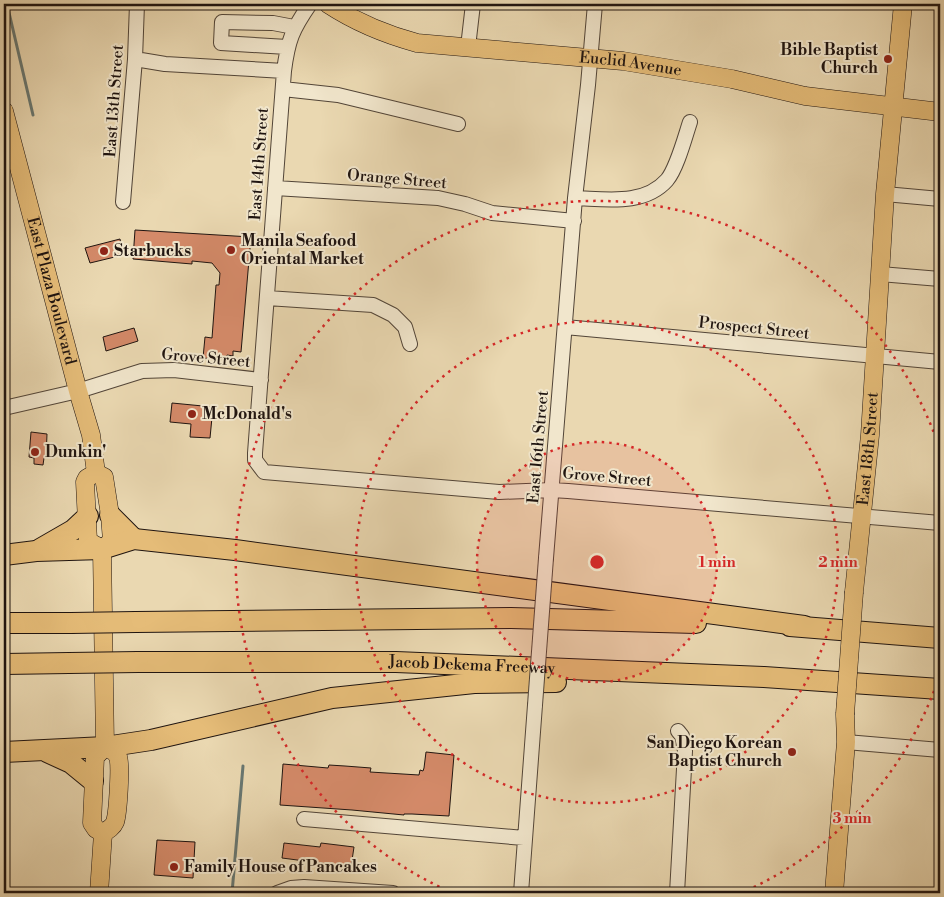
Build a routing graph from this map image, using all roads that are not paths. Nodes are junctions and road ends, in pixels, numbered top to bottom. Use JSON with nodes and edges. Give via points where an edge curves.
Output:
{"nodes":[{"id":1,"x":137,"y":4,"type":"edge"},
{"id":2,"x":310,"y":4,"type":"edge"},
{"id":3,"x":328,"y":4,"type":"edge"},
{"id":4,"x":473,"y":4,"type":"edge"},
{"id":5,"x":595,"y":4,"type":"edge"},
{"id":6,"x":903,"y":4,"type":"edge"},
{"id":7,"x":294,"y":27,"type":"junction"},
{"id":8,"x":287,"y":47,"type":"junction"},
{"id":9,"x":468,"y":48,"type":"junction"},
{"id":10,"x":135,"y":59,"type":"junction"},
{"id":11,"x":590,"y":60,"type":"junction"},
{"id":12,"x":284,"y":71,"type":"junction"},
{"id":13,"x":282,"y":89,"type":"junction"},
{"id":14,"x":894,"y":106,"type":"junction"},
{"id":15,"x":4,"y":111,"type":"edge"},
{"id":16,"x":940,"y":112,"type":"edge"},
{"id":17,"x":690,"y":122,"type":"dead end"},
{"id":18,"x":458,"y":124,"type":"dead end"},
{"id":19,"x":275,"y":188,"type":"junction"},
{"id":20,"x":885,"y":194,"type":"junction"},
{"id":21,"x":575,"y":198,"type":"junction"},
{"id":22,"x":940,"y":199,"type":"edge"},
{"id":23,"x":123,"y":202,"type":"dead end"},
{"id":24,"x":574,"y":221,"type":"junction"},
{"id":25,"x":880,"y":274,"type":"junction"},
{"id":26,"x":940,"y":280,"type":"edge"},
{"id":27,"x":267,"y":298,"type":"junction"},
{"id":28,"x":565,"y":327,"type":"junction"},
{"id":29,"x":410,"y":344,"type":"dead end"},
{"id":30,"x":874,"y":357,"type":"junction"},
{"id":31,"x":940,"y":362,"type":"edge"},
{"id":32,"x":261,"y":380,"type":"junction"},
{"id":33,"x":78,"y":391,"type":"junction"},
{"id":34,"x":4,"y":408,"type":"edge"},
{"id":35,"x":255,"y":453,"type":"joint"},
{"id":36,"x":96,"y":472,"type":"junction"},
{"id":37,"x":551,"y":490,"type":"junction"},
{"id":38,"x":110,"y":515,"type":"junction"},
{"id":39,"x":88,"y":516,"type":"junction"},
{"id":40,"x":863,"y":516,"type":"junction"},
{"id":41,"x":940,"y":523,"type":"edge"},
{"id":42,"x":134,"y":539,"type":"junction"},
{"id":43,"x":102,"y":549,"type":"junction"},
{"id":44,"x":36,"y":551,"type":"junction"},
{"id":45,"x":4,"y":556,"type":"edge"},
{"id":46,"x":4,"y":623,"type":"edge"},
{"id":47,"x":804,"y":626,"type":"junction"},
{"id":48,"x":940,"y":638,"type":"edge"},
{"id":49,"x":4,"y":664,"type":"edge"},
{"id":50,"x":780,"y":678,"type":"junction"},
{"id":51,"x":940,"y":689,"type":"edge"},
{"id":52,"x":678,"y":731,"type":"dead end"},
{"id":53,"x":846,"y":742,"type":"junction"},
{"id":54,"x":105,"y":747,"type":"junction"},
{"id":55,"x":940,"y":750,"type":"edge"},
{"id":56,"x":46,"y":751,"type":"junction"},
{"id":57,"x":4,"y":752,"type":"edge"},
{"id":58,"x":94,"y":781,"type":"junction"},
{"id":59,"x":304,"y":819,"type":"dead end"},
{"id":60,"x":103,"y":833,"type":"junction"},
{"id":61,"x":524,"y":838,"type":"junction"},
{"id":62,"x":99,"y":893,"type":"edge"},
{"id":63,"x":277,"y":893,"type":"edge"},
{"id":64,"x":393,"y":893,"type":"edge"},
{"id":65,"x":521,"y":893,"type":"edge"},
{"id":66,"x":677,"y":893,"type":"edge"},
{"id":67,"x":834,"y":893,"type":"edge"}],
"edges":[{"from":1,"to":10,"type":"street","name":"East 13th Street"},
{"from":2,"to":7,"type":"street","name":"East 14th Street"},
{"from":3,"to":9,"type":"main road","name":"Euclid Avenue","via":[[386,35],[417,43]]},
{"from":4,"to":9,"type":"street"},
{"from":5,"to":11,"type":"street","name":"East 16th Street"},
{"from":6,"to":14,"type":"main road","name":"East 18th Street"},
{"from":7,"to":8,"type":"street","name":"East 14th Street"},
{"from":7,"to":8,"type":"street","via":[[273,23],[222,22],[221,43]]},
{"from":8,"to":12,"type":"street","name":"East 14th Street"},
{"from":9,"to":11,"type":"main road","name":"Euclid Avenue"},
{"from":10,"to":12,"type":"street","via":[[164,64]]},
{"from":10,"to":23,"type":"street","name":"East 13th Street"},
{"from":11,"to":14,"type":"main road","name":"Euclid Avenue","via":[[697,73],[805,96]]},
{"from":11,"to":21,"type":"street","name":"East 16th Street"},
{"from":12,"to":13,"type":"street","name":"East 14th Street"},
{"from":13,"to":18,"type":"street","via":[[338,95]]},
{"from":13,"to":19,"type":"street","name":"East 14th Street"},
{"from":14,"to":16,"type":"main road","name":"Euclid Avenue"},
{"from":14,"to":20,"type":"main road","name":"East 18th Street"},
{"from":15,"to":33,"type":"main road","name":"East Plaza Boulevard"},
{"from":17,"to":21,"type":"street","via":[[671,173],[650,194],[631,199]]},
{"from":19,"to":24,"type":"street","name":"Orange Street","via":[[438,198],[492,214]]},
{"from":19,"to":27,"type":"street","name":"East 14th Street"},
{"from":20,"to":22,"type":"street"},
{"from":20,"to":25,"type":"main road","name":"East 18th Street"},
{"from":21,"to":24,"type":"street","name":"East 16th Street"},
{"from":24,"to":28,"type":"street","name":"East 16th Street"},
{"from":25,"to":26,"type":"street"},
{"from":25,"to":30,"type":"main road","name":"East 18th Street"},
{"from":27,"to":29,"type":"street","via":[[373,305],[393,315],[405,327]]},
{"from":27,"to":32,"type":"street","name":"East 14th Street"},
{"from":28,"to":30,"type":"street","name":"Prospect Street"},
{"from":28,"to":37,"type":"street","name":"East 16th Street"},
{"from":30,"to":31,"type":"street","name":"Prospect Street"},
{"from":30,"to":40,"type":"main road","name":"East 18th Street"},
{"from":32,"to":33,"type":"street","name":"Grove Street","via":[[174,370],[142,371]]},
{"from":32,"to":35,"type":"street","name":"East 14th Street"},
{"from":33,"to":34,"type":"street","name":"Grove Street"},
{"from":33,"to":36,"type":"main road","name":"East Plaza Boulevard","via":[[91,435]]},
{"from":35,"to":37,"type":"street","name":"Grove Street","via":[[254,460],[264,472],[499,492]]},
{"from":36,"to":38,"type":"main road","name":"East Plaza Boulevard","via":[[104,477]]},
{"from":36,"to":39,"type":"main road","via":[[85,482]]},
{"from":37,"to":40,"type":"street","name":"Grove Street"},
{"from":37,"to":61,"type":"street","name":"East 16th Street","bridge":true},
{"from":38,"to":42,"type":"highway"},
{"from":38,"to":43,"type":"main road","name":"East Plaza Boulevard","via":[[112,541]]},
{"from":39,"to":43,"type":"main road","via":[[88,541]]},
{"from":39,"to":44,"type":"highway","via":[[73,530]]},
{"from":40,"to":41,"type":"street","name":"Grove Street"},
{"from":40,"to":53,"type":"main road","name":"East 18th Street","bridge":true,"via":[[854,592]]},
{"from":42,"to":43,"type":"highway"},
{"from":42,"to":47,"type":"highway"},
{"from":43,"to":44,"type":"highway"},
{"from":43,"to":54,"type":"main road","name":"East Plaza Boulevard"},
{"from":44,"to":45,"type":"highway"},
{"from":46,"to":47,"type":"highway","bridge":true,"via":[[511,618]]},
{"from":47,"to":48,"type":"highway"},
{"from":49,"to":50,"type":"highway","name":"Jacob Dekema Freeway","bridge":true,"via":[[396,662]]},
{"from":50,"to":51,"type":"highway","name":"Jacob Dekema Freeway"},
{"from":50,"to":54,"type":"highway","via":[[445,686],[332,698],[151,740]]},
{"from":52,"to":66,"type":"street","via":[[685,751]]},
{"from":53,"to":55,"type":"street"},
{"from":53,"to":67,"type":"main road","name":"East 18th Street"},
{"from":54,"to":56,"type":"highway"},
{"from":54,"to":58,"type":"main road","name":"East Plaza Boulevard","via":[[96,757]]},
{"from":54,"to":60,"type":"main road","via":[[118,757],[119,779],[115,822]]},
{"from":56,"to":57,"type":"highway"},
{"from":56,"to":58,"type":"highway","via":[[71,763]]},
{"from":58,"to":60,"type":"main road","name":"East Plaza Boulevard","via":[[92,823]]},
{"from":59,"to":61,"type":"street"},
{"from":60,"to":62,"type":"main road"},
{"from":61,"to":65,"type":"street","name":"East 16th Street"},
{"from":63,"to":64,"type":"street","via":[[304,887]]}]}
